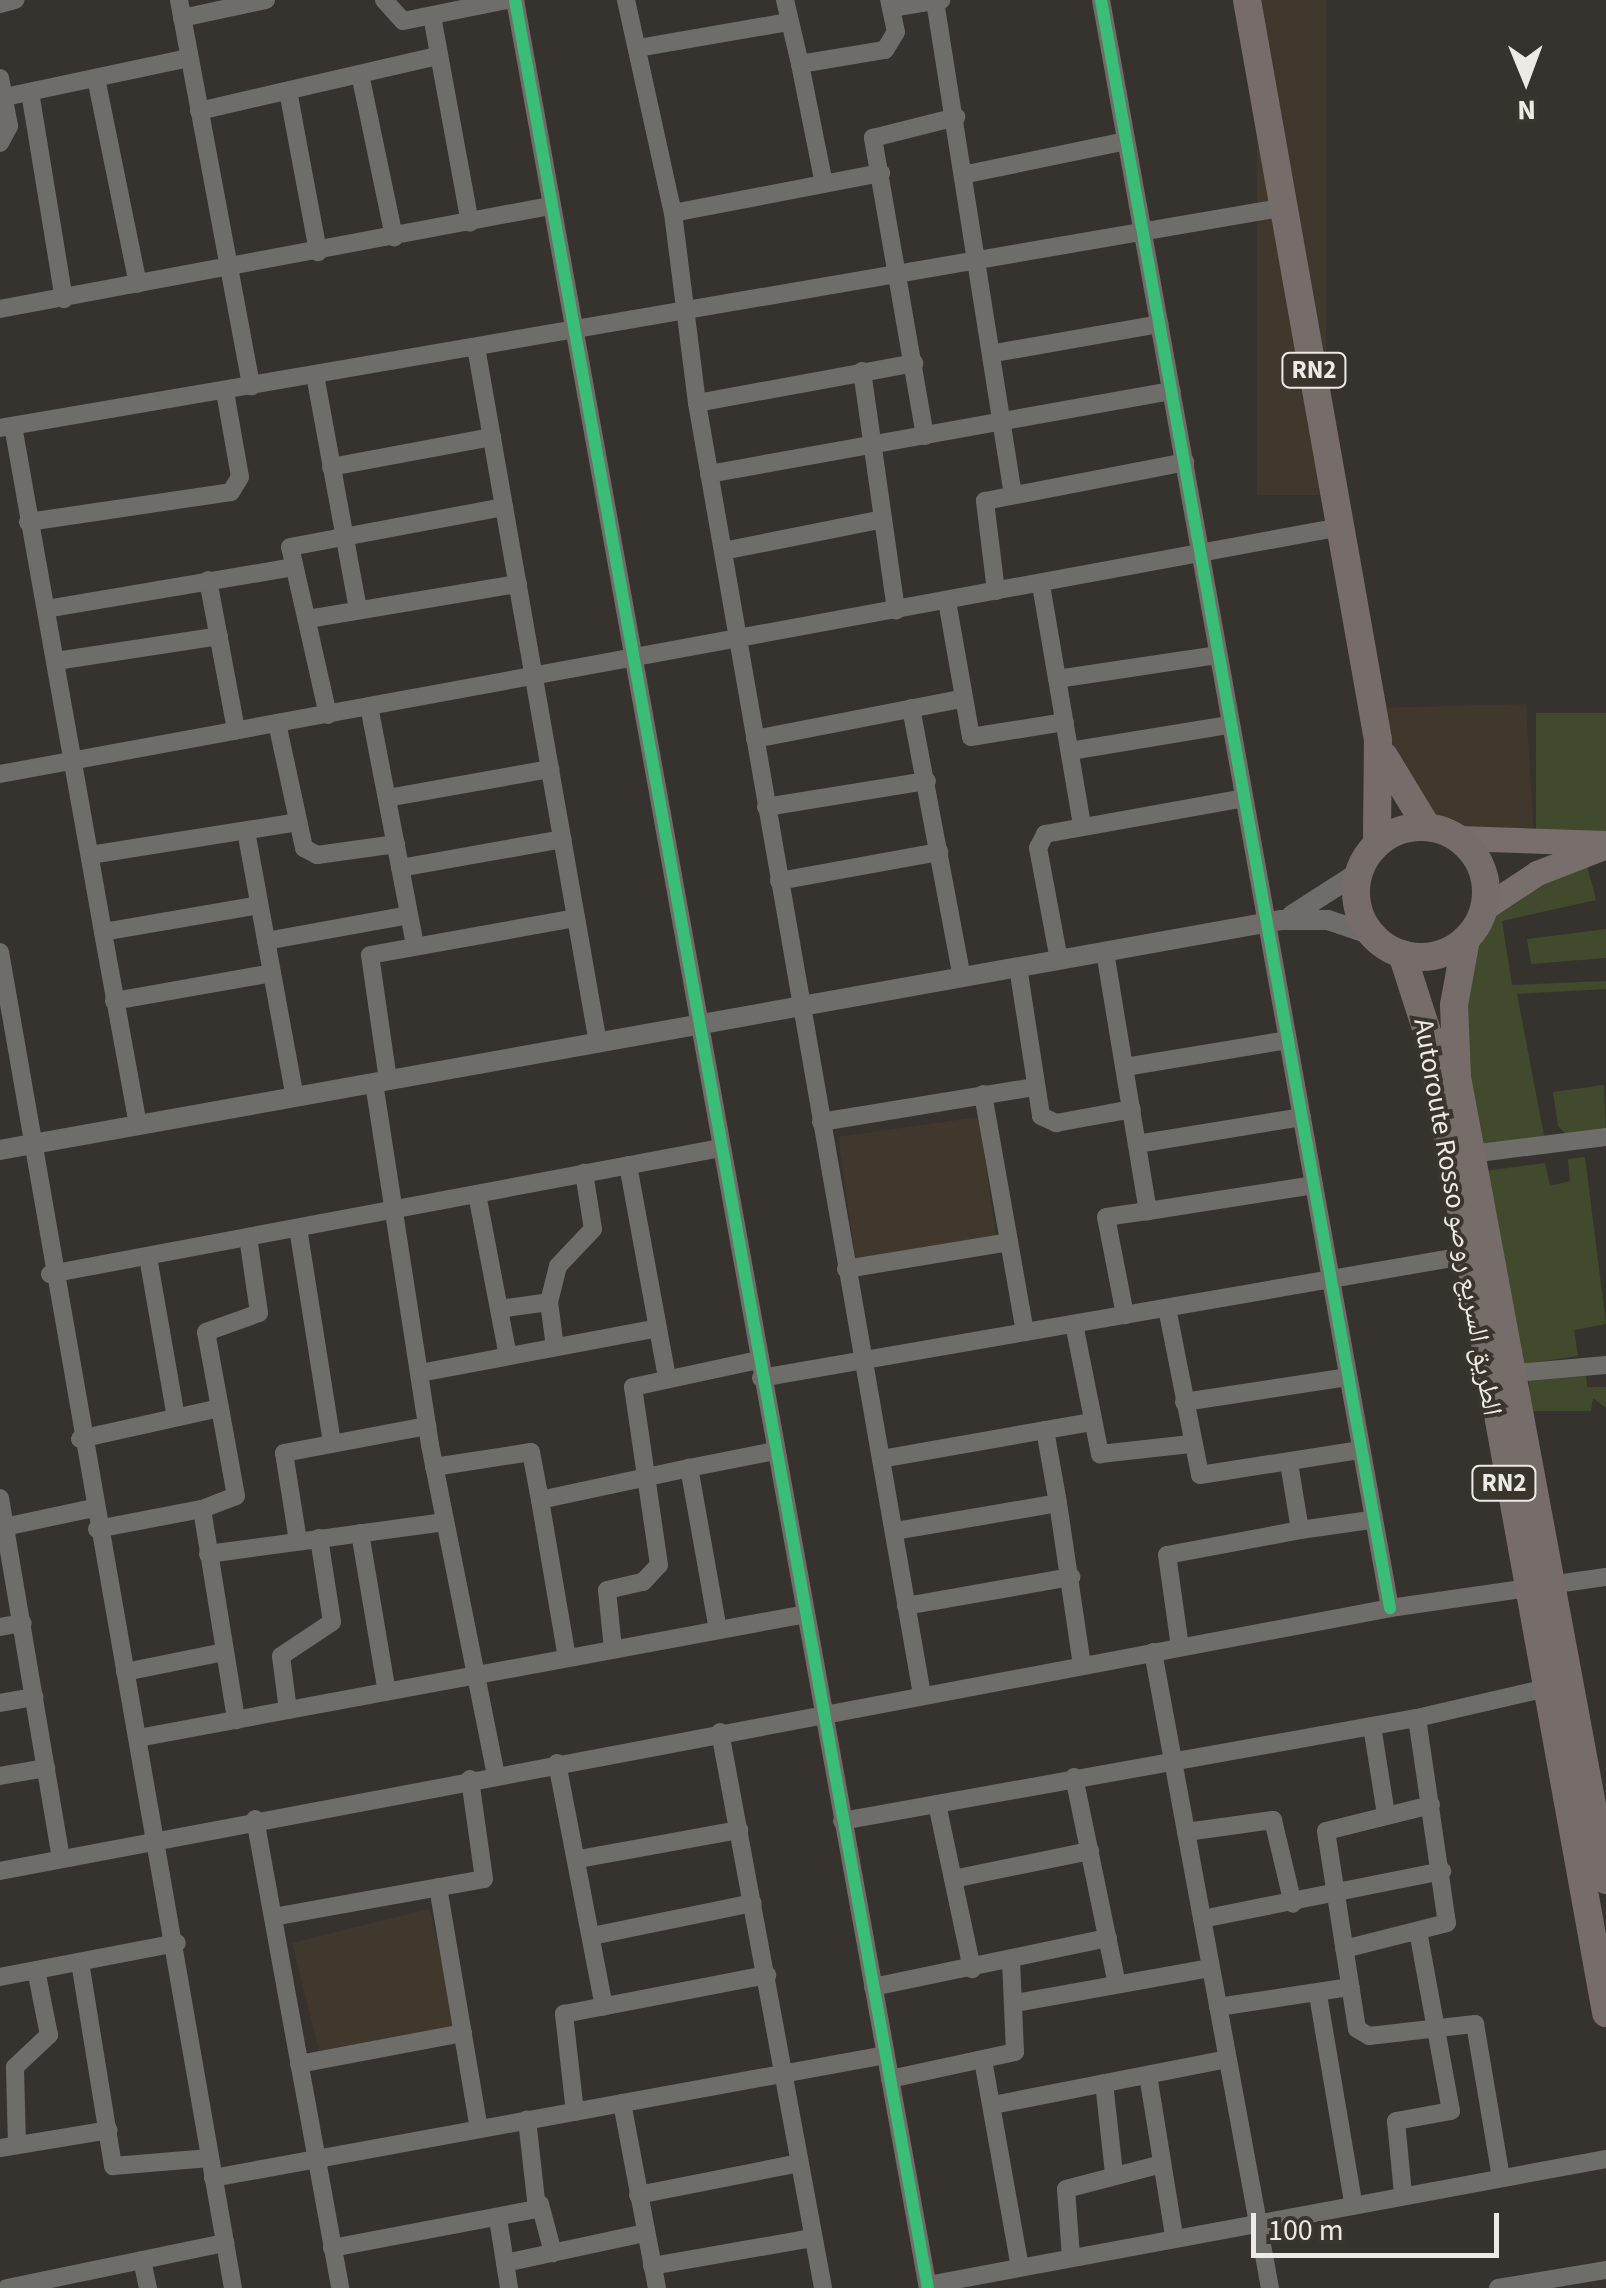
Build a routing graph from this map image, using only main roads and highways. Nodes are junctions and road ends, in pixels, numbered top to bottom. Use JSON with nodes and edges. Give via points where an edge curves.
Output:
{"nodes":[{"id":1,"x":1247,"y":0,"type":"edge"},
{"id":2,"x":1378,"y":740,"type":"junction"},
{"id":3,"x":1427,"y":827,"type":"junction"},
{"id":4,"x":1457,"y":838,"type":"junction"},
{"id":5,"x":1377,"y":844,"type":"junction"},
{"id":6,"x":1606,"y":845,"type":"edge"},
{"id":7,"x":1484,"y":908,"type":"junction"},
{"id":8,"x":1466,"y":939,"type":"junction"},
{"id":9,"x":1402,"y":954,"type":"junction"},
{"id":10,"x":1599,"y":1805,"type":"edge"},
{"id":11,"x":1606,"y":1880,"type":"edge"},
{"id":12,"x":1606,"y":2013,"type":"edge"}],
"edges":[{"from":1,"to":2,"type":"highway","number":"RN2"},
{"from":2,"to":3,"type":"highway","number":"RN2"},
{"from":2,"to":5,"type":"highway","number":"RN2"},
{"from":3,"to":4,"type":"highway"},
{"from":3,"to":5,"type":"highway"},
{"from":4,"to":6,"type":"main road"},
{"from":4,"to":7,"type":"highway","via":[[1482,868]]},
{"from":5,"to":9,"type":"highway","via":[[1359,872],[1356,901],[1372,935]]},
{"from":6,"to":7,"type":"main road","via":[[1558,862]]},
{"from":7,"to":8,"type":"highway"},
{"from":8,"to":9,"type":"highway","via":[[1441,954]]},
{"from":8,"to":10,"type":"highway","name":"Autoroute Rosso الطريق السريع روصو","number":"RN2","via":[[1454,1030],[1470,1154]]},
{"from":9,"to":12,"type":"highway","name":"Autoroute Rosso الطريق السريع روصو","number":"RN2","via":[[1424,1011],[1522,1585]]},
{"from":10,"to":11,"type":"highway","name":"Autoroute Rosso الطريق السريع روصو","number":"RN2"}]}
